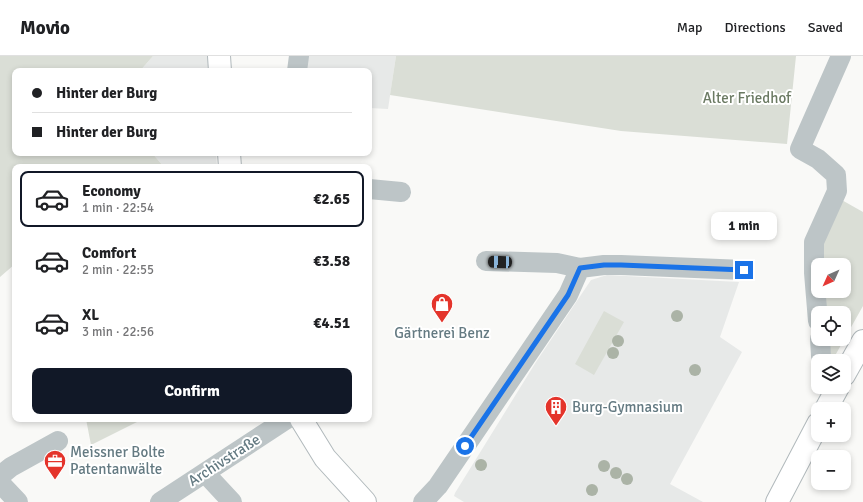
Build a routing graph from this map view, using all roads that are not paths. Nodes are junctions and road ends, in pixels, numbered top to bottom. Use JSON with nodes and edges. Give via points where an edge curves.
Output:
{"nodes":[{"id":1,"x":219,"y":56,"type":"edge"},
{"id":2,"x":299,"y":56,"type":"edge"},
{"id":3,"x":841,"y":56,"type":"edge"},
{"id":4,"x":220,"y":68,"type":"edge"},
{"id":5,"x":297,"y":68,"type":"edge"},
{"id":6,"x":372,"y":189,"type":"edge"},
{"id":7,"x":401,"y":192,"type":"dead end"},
{"id":8,"x":486,"y":261,"type":"dead end"},
{"id":9,"x":580,"y":268,"type":"junction"},
{"id":10,"x":744,"y":270,"type":"dead end"},
{"id":11,"x":817,"y":306,"type":"edge"},
{"id":12,"x":863,"y":340,"type":"edge"},
{"id":13,"x":851,"y":362,"type":"edge"},
{"id":14,"x":282,"y":422,"type":"edge"},
{"id":15,"x":303,"y":422,"type":"edge"},
{"id":16,"x":811,"y":437,"type":"edge"},
{"id":17,"x":58,"y":441,"type":"dead end"},
{"id":18,"x":205,"y":473,"type":"junction"},
{"id":19,"x":0,"y":476,"type":"edge"},
{"id":20,"x":0,"y":482,"type":"edge"},
{"id":21,"x":18,"y":502,"type":"edge"},
{"id":22,"x":160,"y":502,"type":"edge"},
{"id":23,"x":232,"y":502,"type":"edge"},
{"id":24,"x":365,"y":502,"type":"edge"},
{"id":25,"x":423,"y":502,"type":"edge"},
{"id":26,"x":777,"y":502,"type":"edge"}],
"edges":[{"from":1,"to":4,"type":"main road"},
{"from":2,"to":5,"type":"street"},
{"from":3,"to":11,"type":"street","via":[[800,149],[818,159],[836,175],[837,191],[814,242]]},
{"from":6,"to":7,"type":"street"},
{"from":8,"to":9,"type":"street","via":[[557,263]]},
{"from":9,"to":10,"type":"street","via":[[610,265]]},
{"from":9,"to":25,"type":"street","via":[[568,295],[438,486]]},
{"from":12,"to":13,"type":"main road"},
{"from":14,"to":18,"type":"street","name":"Archivstraße"},
{"from":15,"to":24,"type":"main road","via":[[325,458]]},
{"from":16,"to":26,"type":"main road"},
{"from":17,"to":19,"type":"street","via":[[11,467]]},
{"from":18,"to":22,"type":"street","name":"Archivstraße"},
{"from":18,"to":23,"type":"street"},
{"from":20,"to":21,"type":"street"}]}
